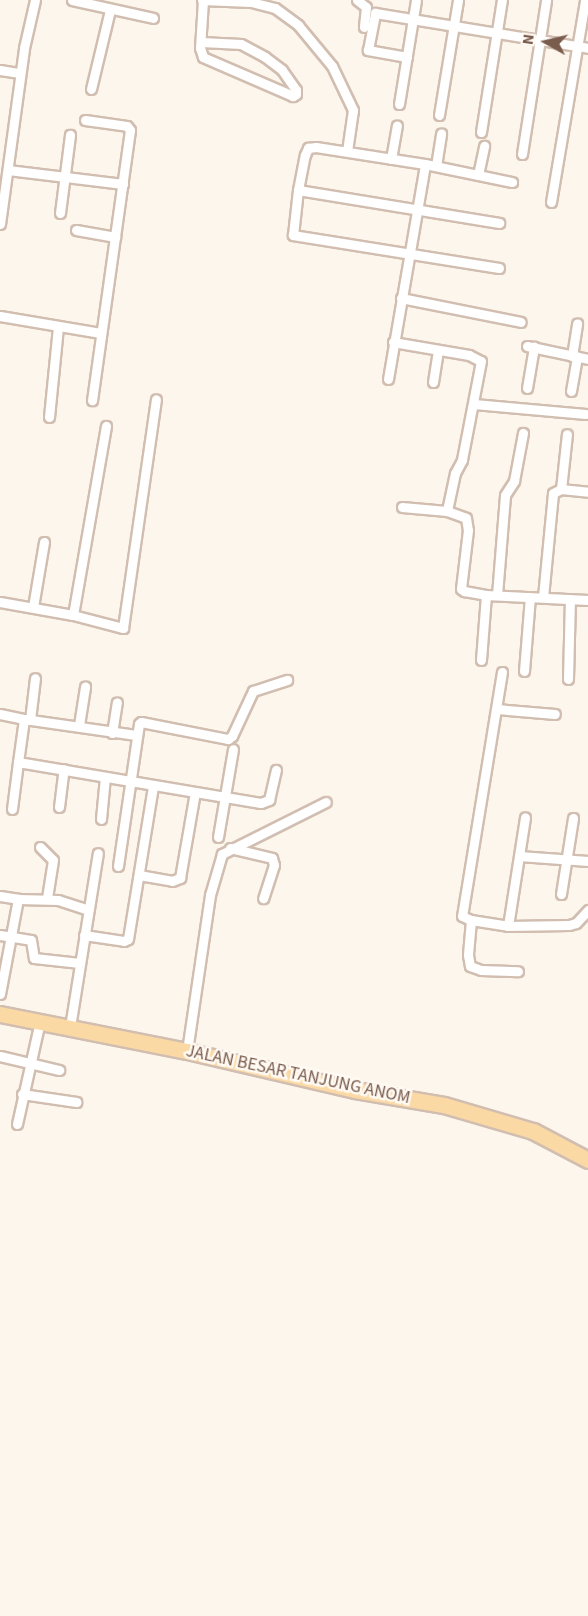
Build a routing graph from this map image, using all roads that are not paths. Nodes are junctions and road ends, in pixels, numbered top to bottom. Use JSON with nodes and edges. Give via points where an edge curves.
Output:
{"nodes":[{"id":1,"x":34,"y":0,"type":"edge"},
{"id":2,"x":72,"y":0,"type":"edge"},
{"id":3,"x":203,"y":0,"type":"edge"},
{"id":4,"x":357,"y":0,"type":"edge"},
{"id":5,"x":416,"y":0,"type":"edge"},
{"id":6,"x":458,"y":0,"type":"edge"},
{"id":7,"x":502,"y":0,"type":"edge"},
{"id":8,"x":546,"y":0,"type":"edge"},
{"id":9,"x":585,"y":0,"type":"edge"},
{"id":10,"x":276,"y":4,"type":"edge"},
{"id":11,"x":110,"y":10,"type":"junction"},
{"id":12,"x":153,"y":18,"type":"dead end"},
{"id":13,"x":413,"y":20,"type":"junction"},
{"id":14,"x":454,"y":26,"type":"junction"},
{"id":15,"x":364,"y":27,"type":"dead end"},
{"id":16,"x":496,"y":33,"type":"junction"},
{"id":17,"x":540,"y":40,"type":"junction"},
{"id":18,"x":201,"y":42,"type":"junction"},
{"id":19,"x":577,"y":47,"type":"junction"},
{"id":20,"x":588,"y":48,"type":"edge"},
{"id":21,"x":407,"y":57,"type":"junction"},
{"id":22,"x":0,"y":70,"type":"edge"},
{"id":23,"x":20,"y":73,"type":"junction"},
{"id":24,"x":91,"y":89,"type":"dead end"},
{"id":25,"x":399,"y":104,"type":"dead end"},
{"id":26,"x":439,"y":115,"type":"dead end"},
{"id":27,"x":85,"y":120,"type":"dead end"},
{"id":28,"x":397,"y":126,"type":"dead end"},
{"id":29,"x":481,"y":132,"type":"dead end"},
{"id":30,"x":441,"y":133,"type":"dead end"},
{"id":31,"x":70,"y":135,"type":"dead end"},
{"id":32,"x":484,"y":146,"type":"dead end"},
{"id":33,"x":347,"y":151,"type":"junction"},
{"id":34,"x":522,"y":154,"type":"dead end"},
{"id":35,"x":391,"y":159,"type":"junction"},
{"id":36,"x":424,"y":164,"type":"junction"},
{"id":37,"x":436,"y":166,"type":"junction"},
{"id":38,"x":8,"y":170,"type":"junction"},
{"id":39,"x":478,"y":175,"type":"junction"},
{"id":40,"x":64,"y":177,"type":"junction"},
{"id":41,"x":512,"y":182,"type":"dead end"},
{"id":42,"x":123,"y":184,"type":"junction"},
{"id":43,"x":298,"y":190,"type":"junction"},
{"id":44,"x":551,"y":202,"type":"dead end"},
{"id":45,"x":416,"y":208,"type":"junction"},
{"id":46,"x":60,"y":213,"type":"dead end"},
{"id":47,"x":499,"y":223,"type":"dead end"},
{"id":48,"x":0,"y":224,"type":"edge"},
{"id":49,"x":76,"y":230,"type":"dead end"},
{"id":50,"x":116,"y":237,"type":"junction"},
{"id":51,"x":409,"y":252,"type":"junction"},
{"id":52,"x":499,"y":268,"type":"dead end"},
{"id":53,"x":401,"y":298,"type":"junction"},
{"id":54,"x":0,"y":316,"type":"edge"},
{"id":55,"x":521,"y":322,"type":"dead end"},
{"id":56,"x":577,"y":323,"type":"dead end"},
{"id":57,"x":58,"y":327,"type":"junction"},
{"id":58,"x":101,"y":333,"type":"junction"},
{"id":59,"x":393,"y":342,"type":"junction"},
{"id":60,"x":438,"y":351,"type":"junction"},
{"id":61,"x":575,"y":356,"type":"junction"},
{"id":62,"x":588,"y":359,"type":"edge"},
{"id":63,"x":388,"y":379,"type":"dead end"},
{"id":64,"x":433,"y":382,"type":"dead end"},
{"id":65,"x":527,"y":388,"type":"dead end"},
{"id":66,"x":571,"y":391,"type":"dead end"},
{"id":67,"x":156,"y":399,"type":"dead end"},
{"id":68,"x":92,"y":400,"type":"dead end"},
{"id":69,"x":474,"y":404,"type":"junction"},
{"id":70,"x":586,"y":414,"type":"dead end"},
{"id":71,"x":49,"y":417,"type":"dead end"},
{"id":72,"x":106,"y":426,"type":"dead end"},
{"id":73,"x":523,"y":433,"type":"dead end"},
{"id":74,"x":567,"y":434,"type":"dead end"},
{"id":75,"x":561,"y":489,"type":"junction"},
{"id":76,"x":588,"y":492,"type":"edge"},
{"id":77,"x":402,"y":507,"type":"dead end"},
{"id":78,"x":447,"y":511,"type":"junction"},
{"id":79,"x":44,"y":542,"type":"dead end"},
{"id":80,"x":486,"y":595,"type":"junction"},
{"id":81,"x":498,"y":595,"type":"junction"},
{"id":82,"x":530,"y":597,"type":"junction"},
{"id":83,"x":543,"y":597,"type":"junction"},
{"id":84,"x":570,"y":599,"type":"junction"},
{"id":85,"x":588,"y":600,"type":"edge"},
{"id":86,"x":0,"y":602,"type":"edge"},
{"id":87,"x":33,"y":608,"type":"junction"},
{"id":88,"x":73,"y":615,"type":"junction"},
{"id":89,"x":481,"y":660,"type":"dead end"},
{"id":90,"x":524,"y":671,"type":"dead end"},
{"id":91,"x":502,"y":672,"type":"dead end"},
{"id":92,"x":35,"y":678,"type":"dead end"},
{"id":93,"x":568,"y":679,"type":"dead end"},
{"id":94,"x":287,"y":680,"type":"dead end"},
{"id":95,"x":85,"y":686,"type":"dead end"},
{"id":96,"x":117,"y":702,"type":"dead end"},
{"id":97,"x":497,"y":709,"type":"junction"},
{"id":98,"x":0,"y":714,"type":"edge"},
{"id":99,"x":555,"y":714,"type":"dead end"},
{"id":100,"x":27,"y":719,"type":"junction"},
{"id":101,"x":79,"y":725,"type":"junction"},
{"id":102,"x":112,"y":733,"type":"junction"},
{"id":103,"x":136,"y":735,"type":"junction"},
{"id":104,"x":233,"y":749,"type":"dead end"},
{"id":105,"x":18,"y":762,"type":"junction"},
{"id":106,"x":64,"y":769,"type":"junction"},
{"id":107,"x":276,"y":770,"type":"dead end"},
{"id":108,"x":105,"y":777,"type":"junction"},
{"id":109,"x":129,"y":780,"type":"junction"},
{"id":110,"x":153,"y":786,"type":"junction"},
{"id":111,"x":195,"y":792,"type":"junction"},
{"id":112,"x":225,"y":797,"type":"junction"},
{"id":113,"x":326,"y":802,"type":"dead end"},
{"id":114,"x":59,"y":807,"type":"dead end"},
{"id":115,"x":12,"y":809,"type":"dead end"},
{"id":116,"x":525,"y":817,"type":"dead end"},
{"id":117,"x":573,"y":818,"type":"dead end"},
{"id":118,"x":101,"y":819,"type":"dead end"},
{"id":119,"x":218,"y":837,"type":"dead end"},
{"id":120,"x":40,"y":847,"type":"dead end"},
{"id":121,"x":230,"y":848,"type":"junction"},
{"id":122,"x":98,"y":853,"type":"dead end"},
{"id":123,"x":519,"y":855,"type":"junction"},
{"id":124,"x":567,"y":858,"type":"junction"},
{"id":125,"x":588,"y":861,"type":"edge"},
{"id":126,"x":118,"y":866,"type":"dead end"},
{"id":127,"x":139,"y":875,"type":"junction"},
{"id":128,"x":561,"y":894,"type":"dead end"},
{"id":129,"x":0,"y":896,"type":"edge"},
{"id":130,"x":263,"y":898,"type":"dead end"},
{"id":131,"x":18,"y":899,"type":"junction"},
{"id":132,"x":47,"y":899,"type":"junction"},
{"id":133,"x":88,"y":910,"type":"junction"},
{"id":134,"x":588,"y":910,"type":"edge"},
{"id":135,"x":471,"y":921,"type":"junction"},
{"id":136,"x":508,"y":926,"type":"junction"},
{"id":137,"x":0,"y":935,"type":"edge"},
{"id":138,"x":84,"y":935,"type":"junction"},
{"id":139,"x":11,"y":936,"type":"junction"},
{"id":140,"x":80,"y":963,"type":"junction"},
{"id":141,"x":518,"y":971,"type":"dead end"},
{"id":142,"x":0,"y":994,"type":"edge"},
{"id":143,"x":0,"y":1014,"type":"edge"},
{"id":144,"x":40,"y":1021,"type":"junction"},
{"id":145,"x":70,"y":1027,"type":"junction"},
{"id":146,"x":187,"y":1051,"type":"junction"},
{"id":147,"x":0,"y":1056,"type":"edge"},
{"id":148,"x":30,"y":1061,"type":"junction"},
{"id":149,"x":59,"y":1070,"type":"dead end"},
{"id":150,"x":22,"y":1094,"type":"junction"},
{"id":151,"x":76,"y":1102,"type":"dead end"},
{"id":152,"x":17,"y":1124,"type":"dead end"},
{"id":153,"x":585,"y":1155,"type":"edge"}],
"edges":[{"from":1,"to":23,"type":"street"},
{"from":2,"to":11,"type":"street"},
{"from":3,"to":10,"type":"street"},
{"from":3,"to":18,"type":"street"},
{"from":4,"to":15,"type":"street","via":[[366,7]]},
{"from":5,"to":13,"type":"street"},
{"from":6,"to":14,"type":"street"},
{"from":7,"to":16,"type":"street"},
{"from":8,"to":17,"type":"street"},
{"from":9,"to":19,"type":"street"},
{"from":10,"to":33,"type":"street","via":[[332,66],[348,98],[353,110]]},
{"from":11,"to":12,"type":"street"},
{"from":11,"to":24,"type":"street"},
{"from":13,"to":14,"type":"street"},
{"from":13,"to":21,"type":"street"},
{"from":13,"to":21,"type":"street","via":[[375,13],[368,50]]},
{"from":14,"to":16,"type":"street"},
{"from":14,"to":26,"type":"street"},
{"from":16,"to":17,"type":"street"},
{"from":16,"to":29,"type":"street"},
{"from":17,"to":19,"type":"street"},
{"from":17,"to":34,"type":"street"},
{"from":18,"to":18,"type":"street","via":[[242,45],[266,57],[282,70],[296,94],[203,57]]},
{"from":19,"to":20,"type":"street"},
{"from":19,"to":44,"type":"street"},
{"from":21,"to":25,"type":"street"},
{"from":22,"to":23,"type":"street"},
{"from":23,"to":38,"type":"street"},
{"from":27,"to":42,"type":"street","via":[[127,126],[130,130]]},
{"from":28,"to":35,"type":"street"},
{"from":30,"to":37,"type":"street"},
{"from":31,"to":40,"type":"street"},
{"from":32,"to":39,"type":"street"},
{"from":33,"to":35,"type":"street"},
{"from":33,"to":43,"type":"street","via":[[308,148]]},
{"from":35,"to":36,"type":"street"},
{"from":36,"to":37,"type":"street"},
{"from":36,"to":45,"type":"street"},
{"from":37,"to":39,"type":"street"},
{"from":38,"to":40,"type":"street"},
{"from":38,"to":48,"type":"street"},
{"from":39,"to":41,"type":"street"},
{"from":40,"to":42,"type":"street"},
{"from":40,"to":46,"type":"street"},
{"from":42,"to":50,"type":"street"},
{"from":43,"to":45,"type":"street"},
{"from":43,"to":51,"type":"street","via":[[293,235]]},
{"from":45,"to":47,"type":"street"},
{"from":45,"to":51,"type":"street"},
{"from":49,"to":50,"type":"street"},
{"from":50,"to":58,"type":"street"},
{"from":51,"to":52,"type":"street"},
{"from":51,"to":53,"type":"street"},
{"from":53,"to":55,"type":"street"},
{"from":53,"to":59,"type":"street"},
{"from":54,"to":57,"type":"street"},
{"from":56,"to":61,"type":"street"},
{"from":57,"to":58,"type":"street"},
{"from":57,"to":71,"type":"street"},
{"from":58,"to":68,"type":"street"},
{"from":59,"to":60,"type":"street"},
{"from":59,"to":63,"type":"street"},
{"from":60,"to":64,"type":"street"},
{"from":60,"to":69,"type":"street","via":[[469,355],[481,361]]},
{"from":61,"to":62,"type":"street"},
{"from":61,"to":65,"type":"street","via":[[530,347]]},
{"from":61,"to":66,"type":"street"},
{"from":67,"to":88,"type":"street","via":[[123,628]]},
{"from":69,"to":70,"type":"street"},
{"from":69,"to":78,"type":"street"},
{"from":72,"to":88,"type":"street"},
{"from":73,"to":81,"type":"street","via":[[514,481],[505,495]]},
{"from":74,"to":75,"type":"street"},
{"from":75,"to":76,"type":"street"},
{"from":75,"to":83,"type":"street","via":[[553,493],[550,504]]},
{"from":77,"to":78,"type":"street"},
{"from":78,"to":80,"type":"street","via":[[461,514],[467,523],[461,589]]},
{"from":79,"to":87,"type":"street"},
{"from":80,"to":81,"type":"street"},
{"from":80,"to":89,"type":"street"},
{"from":81,"to":82,"type":"street"},
{"from":82,"to":83,"type":"street"},
{"from":82,"to":90,"type":"street"},
{"from":83,"to":84,"type":"street"},
{"from":84,"to":85,"type":"street"},
{"from":84,"to":93,"type":"street"},
{"from":86,"to":87,"type":"street"},
{"from":87,"to":88,"type":"street"},
{"from":91,"to":97,"type":"street"},
{"from":92,"to":100,"type":"street"},
{"from":94,"to":103,"type":"street","via":[[254,691],[228,739],[141,722]]},
{"from":95,"to":101,"type":"street"},
{"from":96,"to":102,"type":"street"},
{"from":97,"to":99,"type":"street"},
{"from":97,"to":135,"type":"street","via":[[462,913]]},
{"from":98,"to":100,"type":"street"},
{"from":100,"to":101,"type":"street"},
{"from":100,"to":105,"type":"street"},
{"from":101,"to":102,"type":"street"},
{"from":102,"to":103,"type":"street"},
{"from":103,"to":109,"type":"street"},
{"from":104,"to":112,"type":"street"},
{"from":105,"to":106,"type":"street"},
{"from":105,"to":115,"type":"street"},
{"from":106,"to":108,"type":"street"},
{"from":106,"to":114,"type":"street"},
{"from":107,"to":112,"type":"street","via":[[266,803]]},
{"from":108,"to":109,"type":"street"},
{"from":108,"to":118,"type":"street"},
{"from":109,"to":110,"type":"street"},
{"from":109,"to":126,"type":"street"},
{"from":110,"to":111,"type":"street"},
{"from":110,"to":127,"type":"street"},
{"from":111,"to":112,"type":"street"},
{"from":111,"to":127,"type":"street","via":[[180,878],[172,881]]},
{"from":112,"to":119,"type":"street"},
{"from":113,"to":121,"type":"street"},
{"from":116,"to":123,"type":"street"},
{"from":117,"to":124,"type":"street"},
{"from":120,"to":132,"type":"street","via":[[54,864]]},
{"from":121,"to":130,"type":"street","via":[[272,858],[274,865]]},
{"from":121,"to":146,"type":"street","via":[[219,859],[210,895]]},
{"from":122,"to":133,"type":"street"},
{"from":123,"to":124,"type":"street"},
{"from":123,"to":136,"type":"street"},
{"from":124,"to":125,"type":"street"},
{"from":124,"to":128,"type":"street"},
{"from":127,"to":138,"type":"street","via":[[128,939]]},
{"from":129,"to":131,"type":"street"},
{"from":131,"to":132,"type":"street"},
{"from":131,"to":139,"type":"street"},
{"from":132,"to":133,"type":"street"},
{"from":133,"to":138,"type":"street"},
{"from":134,"to":136,"type":"street","via":[[569,925]]},
{"from":135,"to":136,"type":"street"},
{"from":135,"to":141,"type":"street","via":[[470,966]]},
{"from":137,"to":139,"type":"street"},
{"from":138,"to":140,"type":"street"},
{"from":139,"to":140,"type":"street","via":[[33,941],[34,958]]},
{"from":139,"to":142,"type":"street"},
{"from":140,"to":145,"type":"street"},
{"from":143,"to":144,"type":"main road","name":"JALAN BESAR TANJUNG ANOM"},
{"from":144,"to":145,"type":"main road","name":"JALAN BESAR TANJUNG ANOM"},
{"from":144,"to":148,"type":"street"},
{"from":145,"to":146,"type":"main road","name":"JALAN BESAR TANJUNG ANOM"},
{"from":146,"to":153,"type":"main road","name":"JALAN BESAR TANJUNG ANOM","via":[[355,1090],[444,1105],[517,1125]]},
{"from":147,"to":148,"type":"street"},
{"from":148,"to":149,"type":"street"},
{"from":148,"to":150,"type":"street"},
{"from":150,"to":151,"type":"street"},
{"from":150,"to":152,"type":"street"}]}
